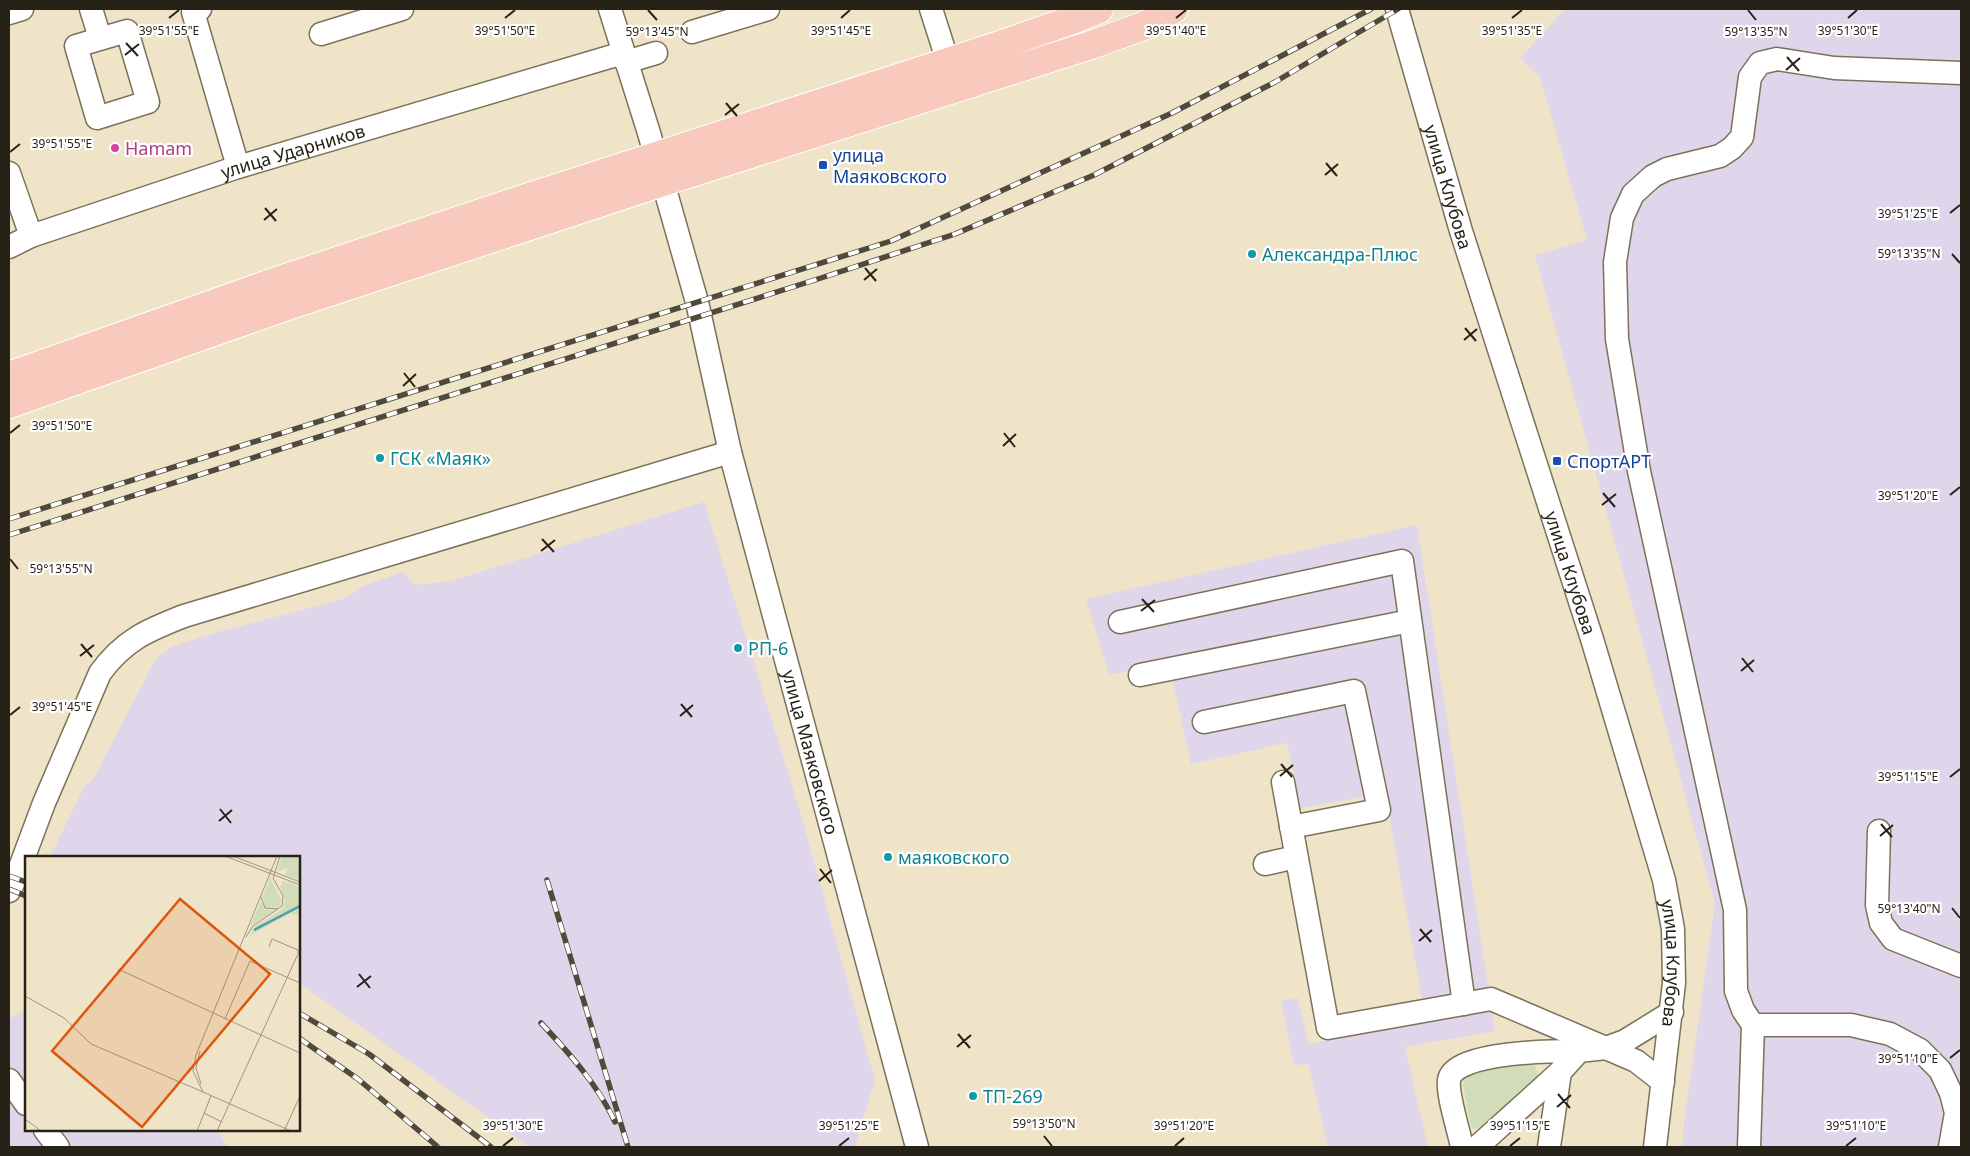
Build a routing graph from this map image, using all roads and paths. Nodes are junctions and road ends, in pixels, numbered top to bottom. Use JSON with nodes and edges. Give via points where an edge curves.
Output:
{"nodes":[{"id":1,"x":22,"y":9,"type":"edge"},
{"id":2,"x":91,"y":9,"type":"edge"},
{"id":3,"x":200,"y":9,"type":"edge"},
{"id":4,"x":402,"y":9,"type":"edge"},
{"id":5,"x":610,"y":9,"type":"edge"},
{"id":6,"x":768,"y":9,"type":"edge"},
{"id":7,"x":931,"y":9,"type":"edge"},
{"id":8,"x":1099,"y":9,"type":"edge"},
{"id":9,"x":1174,"y":9,"type":"edge"},
{"id":10,"x":1397,"y":9,"type":"edge"},
{"id":11,"x":9,"y":13,"type":"edge"},
{"id":12,"x":692,"y":32,"type":"dead end"},
{"id":13,"x":321,"y":34,"type":"dead end"},
{"id":14,"x":100,"y":38,"type":"dead end"},
{"id":15,"x":656,"y":53,"type":"dead end"},
{"id":16,"x":624,"y":58,"type":"junction"},
{"id":17,"x":948,"y":62,"type":"junction"},
{"id":18,"x":1961,"y":73,"type":"edge"},
{"id":19,"x":655,"y":156,"type":"junction"},
{"id":20,"x":238,"y":168,"type":"junction"},
{"id":21,"x":9,"y":173,"type":"edge"},
{"id":22,"x":663,"y":182,"type":"junction"},
{"id":23,"x":15,"y":247,"type":"edge"},
{"id":24,"x":9,"y":376,"type":"edge"},
{"id":25,"x":9,"y":404,"type":"edge"},
{"id":26,"x":730,"y":452,"type":"junction"},
{"id":27,"x":1410,"y":621,"type":"junction"},
{"id":28,"x":1120,"y":622,"type":"dead end"},
{"id":29,"x":1140,"y":675,"type":"dead end"},
{"id":30,"x":1204,"y":722,"type":"dead end"},
{"id":31,"x":1283,"y":782,"type":"dead end"},
{"id":32,"x":1291,"y":827,"type":"junction"},
{"id":33,"x":1880,"y":831,"type":"dead end"},
{"id":34,"x":1296,"y":857,"type":"junction"},
{"id":35,"x":1265,"y":864,"type":"dead end"},
{"id":36,"x":9,"y":891,"type":"edge"},
{"id":37,"x":1961,"y":966,"type":"edge"},
{"id":38,"x":1464,"y":1004,"type":"junction"},
{"id":39,"x":1672,"y":1012,"type":"junction"},
{"id":40,"x":1753,"y":1025,"type":"junction"},
{"id":41,"x":1606,"y":1048,"type":"junction"},
{"id":42,"x":1578,"y":1051,"type":"junction"},
{"id":43,"x":1560,"y":1072,"type":"junction"},
{"id":44,"x":9,"y":1080,"type":"edge"},
{"id":45,"x":1663,"y":1082,"type":"junction"},
{"id":46,"x":25,"y":1103,"type":"edge"},
{"id":47,"x":46,"y":1131,"type":"edge"},
{"id":48,"x":58,"y":1147,"type":"edge"},
{"id":49,"x":917,"y":1147,"type":"edge"},
{"id":50,"x":1462,"y":1147,"type":"edge"},
{"id":51,"x":1477,"y":1147,"type":"edge"},
{"id":52,"x":1549,"y":1147,"type":"edge"},
{"id":53,"x":1655,"y":1147,"type":"edge"},
{"id":54,"x":1749,"y":1147,"type":"edge"},
{"id":55,"x":1950,"y":1147,"type":"edge"}],
"edges":[{"from":1,"to":11,"type":"street"},
{"from":2,"to":14,"type":"street"},
{"from":3,"to":20,"type":"street","via":[[193,12]]},
{"from":4,"to":13,"type":"street"},
{"from":5,"to":16,"type":"street","name":"улица Маяковского"},
{"from":6,"to":12,"type":"street"},
{"from":7,"to":17,"type":"street"},
{"from":8,"to":17,"type":"main road"},
{"from":9,"to":22,"type":"main road","via":[[1146,24],[1091,45]]},
{"from":10,"to":39,"type":"street","name":"улица Клубова","via":[[1461,231],[1654,842],[1673,929]]},
{"from":15,"to":16,"type":"street","name":"улица Ударников"},
{"from":16,"to":19,"type":"street","name":"улица Маяковского"},
{"from":16,"to":20,"type":"street","name":"улица Ударников"},
{"from":17,"to":19,"type":"main road"},
{"from":18,"to":40,"type":"street","via":[[1834,68],[1777,59],[1760,63],[1750,77],[1742,137],[1720,156],[1667,169],[1653,176],[1633,194],[1622,218],[1615,262],[1617,339],[1637,462],[1735,910],[1736,991]]},
{"from":19,"to":22,"type":"street","name":"улица Маяковского"},
{"from":19,"to":24,"type":"main road","via":[[280,280]]},
{"from":20,"to":23,"type":"street","name":"улица Ударников"},
{"from":21,"to":23,"type":"street","name":"улица Ударников"},
{"from":22,"to":25,"type":"main road","via":[[290,305]]},
{"from":22,"to":26,"type":"street","name":"улица Маяковского","via":[[697,302]]},
{"from":26,"to":36,"type":"street","via":[[184,616],[129,642],[100,673]]},
{"from":26,"to":49,"type":"street","name":"улица Маяковского"},
{"from":27,"to":28,"type":"street","via":[[1402,561]]},
{"from":27,"to":29,"type":"street"},
{"from":27,"to":38,"type":"street"},
{"from":30,"to":32,"type":"street","via":[[1354,691],[1379,810]]},
{"from":31,"to":32,"type":"street"},
{"from":32,"to":34,"type":"street"},
{"from":33,"to":37,"type":"street","via":[[1877,905],[1881,923],[1893,939]]},
{"from":34,"to":35,"type":"street"},
{"from":34,"to":38,"type":"street","via":[[1328,1028]]},
{"from":38,"to":41,"type":"street","via":[[1491,999]]},
{"from":39,"to":41,"type":"street","via":[[1645,1030]]},
{"from":39,"to":45,"type":"street","name":"улица Клубова"},
{"from":40,"to":54,"type":"street"},
{"from":40,"to":55,"type":"street","via":[[1851,1026],[1890,1034],[1920,1050],[1940,1070],[1951,1093],[1956,1113]]},
{"from":41,"to":42,"type":"street"},
{"from":41,"to":45,"type":"street","via":[[1636,1061]]},
{"from":42,"to":43,"type":"street"},
{"from":42,"to":50,"type":"street","via":[[1524,1052],[1477,1060],[1453,1071],[1449,1080],[1450,1090]]},
{"from":43,"to":51,"type":"street"},
{"from":43,"to":52,"type":"street"},
{"from":44,"to":46,"type":"street"},
{"from":45,"to":53,"type":"street","name":"улица Клубова"},
{"from":47,"to":48,"type":"street"}]}
